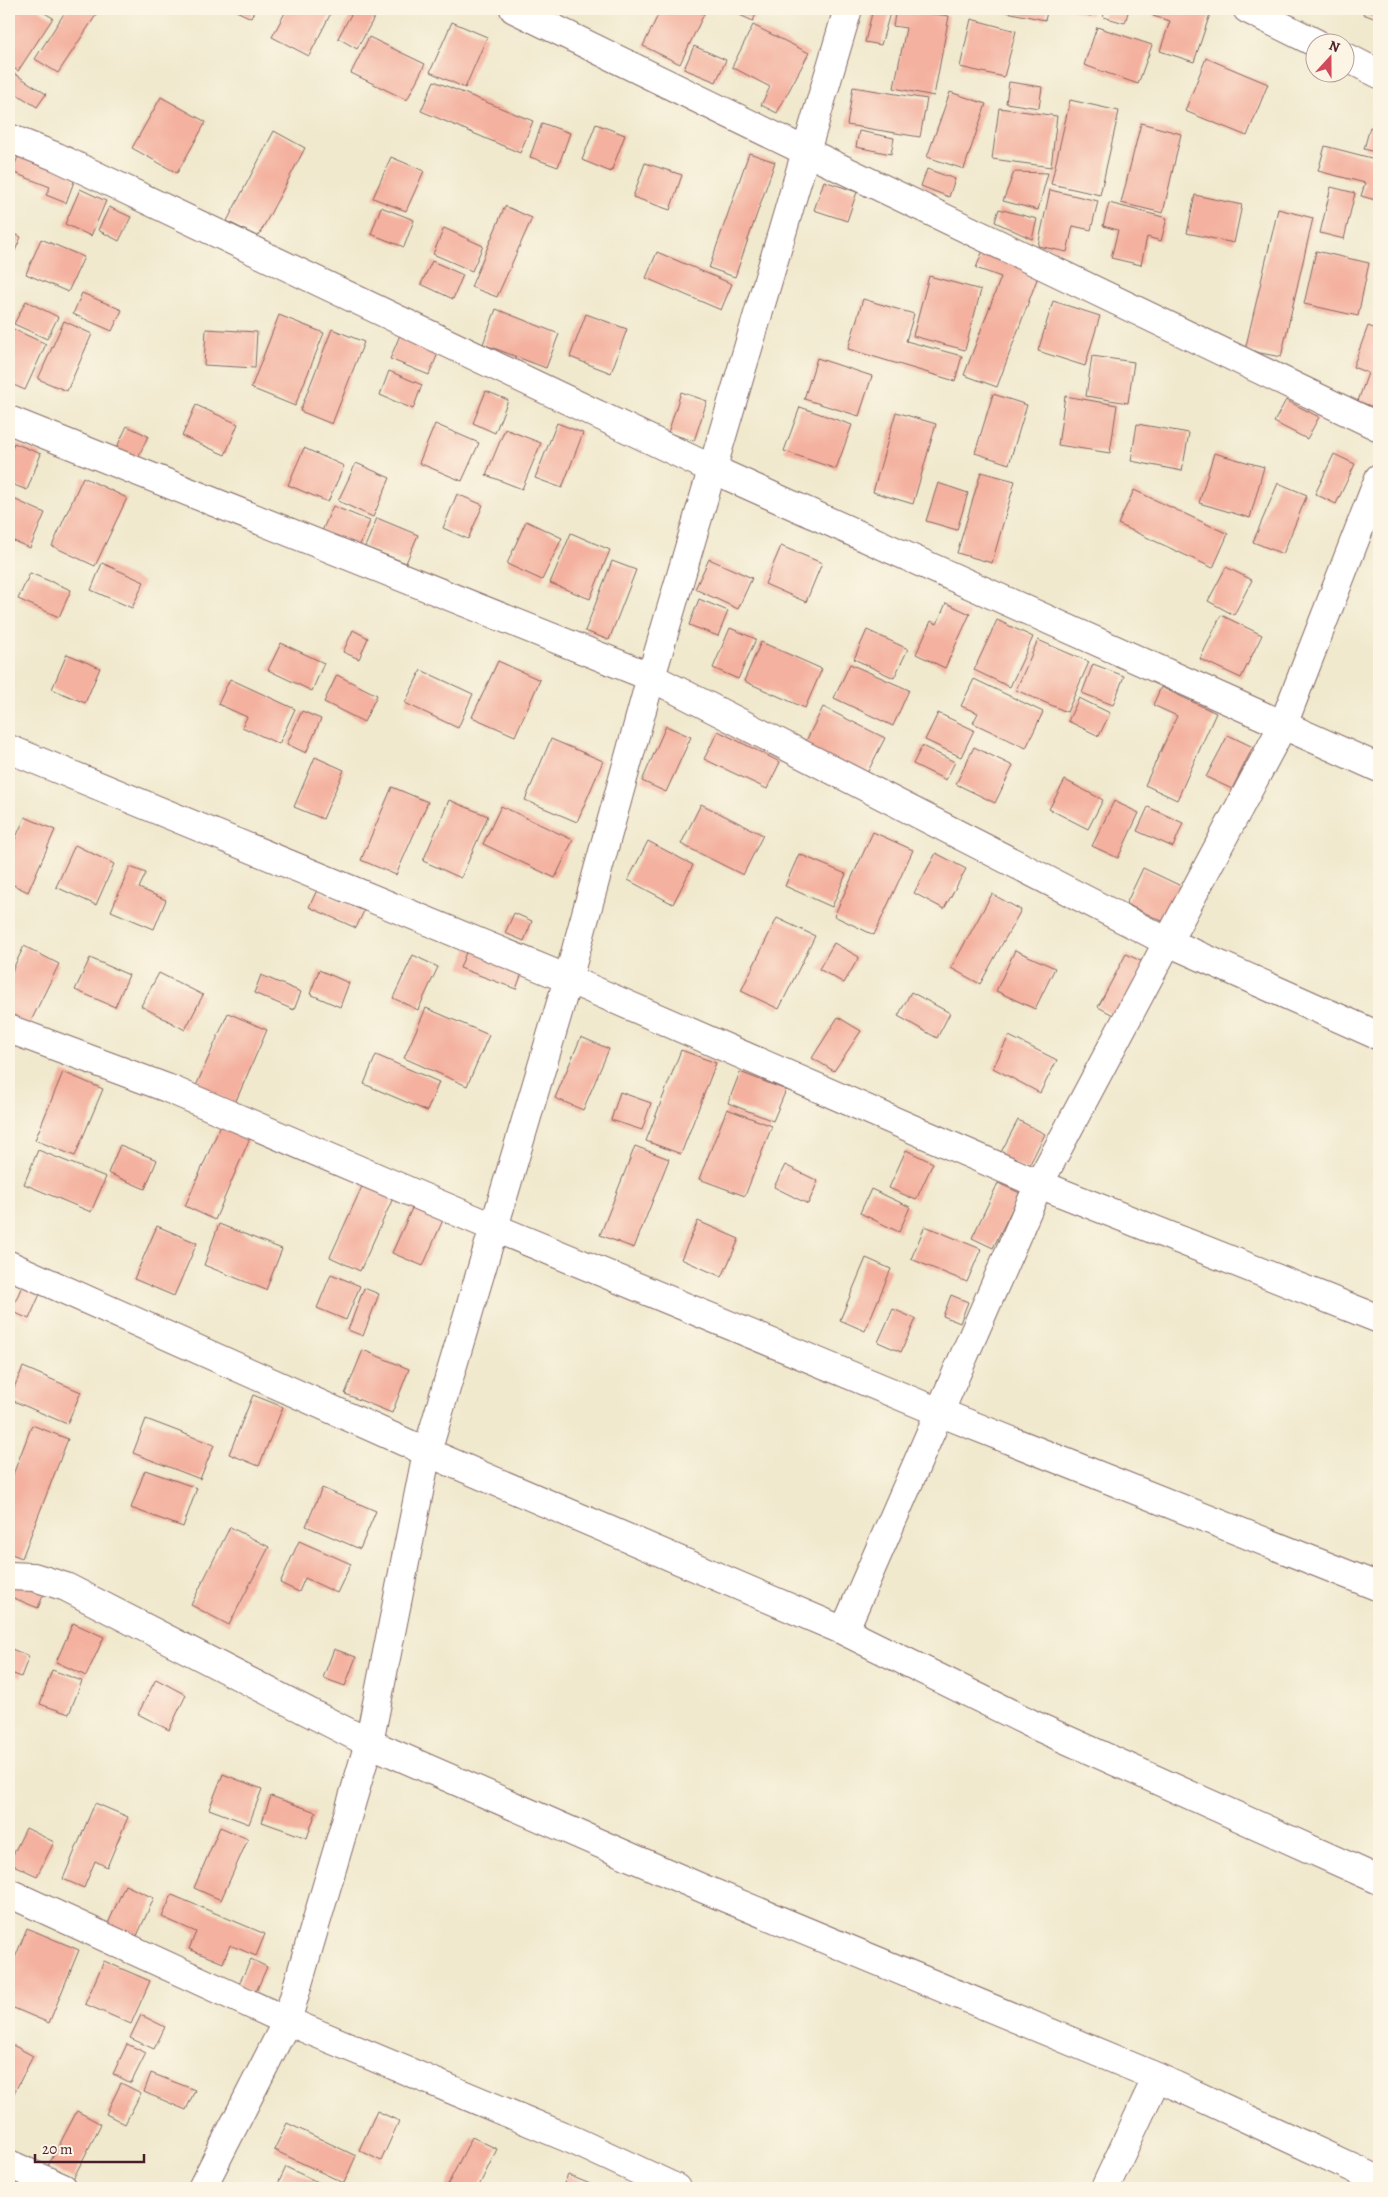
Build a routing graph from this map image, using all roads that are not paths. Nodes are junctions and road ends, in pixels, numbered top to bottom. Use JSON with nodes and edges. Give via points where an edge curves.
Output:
{"nodes":[{"id":1,"x":514,"y":9,"type":"edge"},
{"id":2,"x":848,"y":9,"type":"edge"},
{"id":3,"x":1247,"y":9,"type":"edge"},
{"id":4,"x":1306,"y":38,"type":"edge"},
{"id":5,"x":1356,"y":62,"type":"edge"},
{"id":6,"x":1379,"y":74,"type":"edge"},
{"id":7,"x":9,"y":138,"type":"edge"},
{"id":8,"x":807,"y":152,"type":"junction"},
{"id":9,"x":9,"y":420,"type":"edge"},
{"id":10,"x":1379,"y":427,"type":"edge"},
{"id":11,"x":712,"y":470,"type":"junction"},
{"id":12,"x":1379,"y":478,"type":"edge"},
{"id":13,"x":651,"y":677,"type":"junction"},
{"id":14,"x":1283,"y":725,"type":"junction"},
{"id":15,"x":9,"y":749,"type":"edge"},
{"id":16,"x":1379,"y":768,"type":"edge"},
{"id":17,"x":1166,"y":941,"type":"junction"},
{"id":18,"x":568,"y":979,"type":"junction"},
{"id":19,"x":9,"y":1029,"type":"edge"},
{"id":20,"x":1379,"y":1036,"type":"edge"},
{"id":21,"x":1039,"y":1184,"type":"junction"},
{"id":22,"x":495,"y":1228,"type":"junction"},
{"id":23,"x":9,"y":1265,"type":"edge"},
{"id":24,"x":1379,"y":1319,"type":"edge"},
{"id":25,"x":939,"y":1412,"type":"junction"},
{"id":26,"x":427,"y":1452,"type":"junction"},
{"id":27,"x":9,"y":1576,"type":"edge"},
{"id":28,"x":1379,"y":1587,"type":"edge"},
{"id":29,"x":844,"y":1631,"type":"junction"},
{"id":30,"x":369,"y":1743,"type":"junction"},
{"id":31,"x":1379,"y":1880,"type":"edge"},
{"id":32,"x":9,"y":1893,"type":"edge"},
{"id":33,"x":287,"y":2021,"type":"junction"},
{"id":34,"x":1156,"y":2077,"type":"junction"},
{"id":35,"x":9,"y":2164,"type":"edge"},
{"id":36,"x":1379,"y":2180,"type":"edge"},
{"id":37,"x":63,"y":2188,"type":"edge"},
{"id":38,"x":202,"y":2188,"type":"edge"},
{"id":39,"x":676,"y":2188,"type":"edge"},
{"id":40,"x":1105,"y":2188,"type":"edge"}],
"edges":[{"from":1,"to":8,"type":"street"},
{"from":2,"to":8,"type":"street"},
{"from":3,"to":4,"type":"street"},
{"from":5,"to":6,"type":"street"},
{"from":7,"to":11,"type":"street"},
{"from":8,"to":10,"type":"street"},
{"from":8,"to":11,"type":"street"},
{"from":9,"to":13,"type":"street"},
{"from":11,"to":13,"type":"street"},
{"from":11,"to":14,"type":"street"},
{"from":12,"to":14,"type":"street"},
{"from":13,"to":17,"type":"street"},
{"from":13,"to":18,"type":"street"},
{"from":14,"to":16,"type":"street"},
{"from":14,"to":17,"type":"street"},
{"from":15,"to":18,"type":"street"},
{"from":17,"to":20,"type":"street"},
{"from":17,"to":21,"type":"street"},
{"from":18,"to":21,"type":"street"},
{"from":18,"to":22,"type":"street"},
{"from":19,"to":22,"type":"street","via":[[167,1088]]},
{"from":21,"to":24,"type":"street"},
{"from":21,"to":25,"type":"street"},
{"from":22,"to":25,"type":"street"},
{"from":22,"to":26,"type":"street"},
{"from":23,"to":26,"type":"street"},
{"from":25,"to":28,"type":"street"},
{"from":25,"to":29,"type":"street"},
{"from":26,"to":29,"type":"street"},
{"from":26,"to":30,"type":"street"},
{"from":27,"to":30,"type":"street","via":[[34,1578],[66,1587]]},
{"from":29,"to":31,"type":"street","via":[[1034,1725]]},
{"from":30,"to":33,"type":"street"},
{"from":30,"to":34,"type":"street","via":[[704,1889]]},
{"from":32,"to":33,"type":"street"},
{"from":33,"to":38,"type":"street"},
{"from":33,"to":39,"type":"street","via":[[575,2140]]},
{"from":34,"to":36,"type":"street"},
{"from":34,"to":40,"type":"street"},
{"from":35,"to":37,"type":"street"}]}
